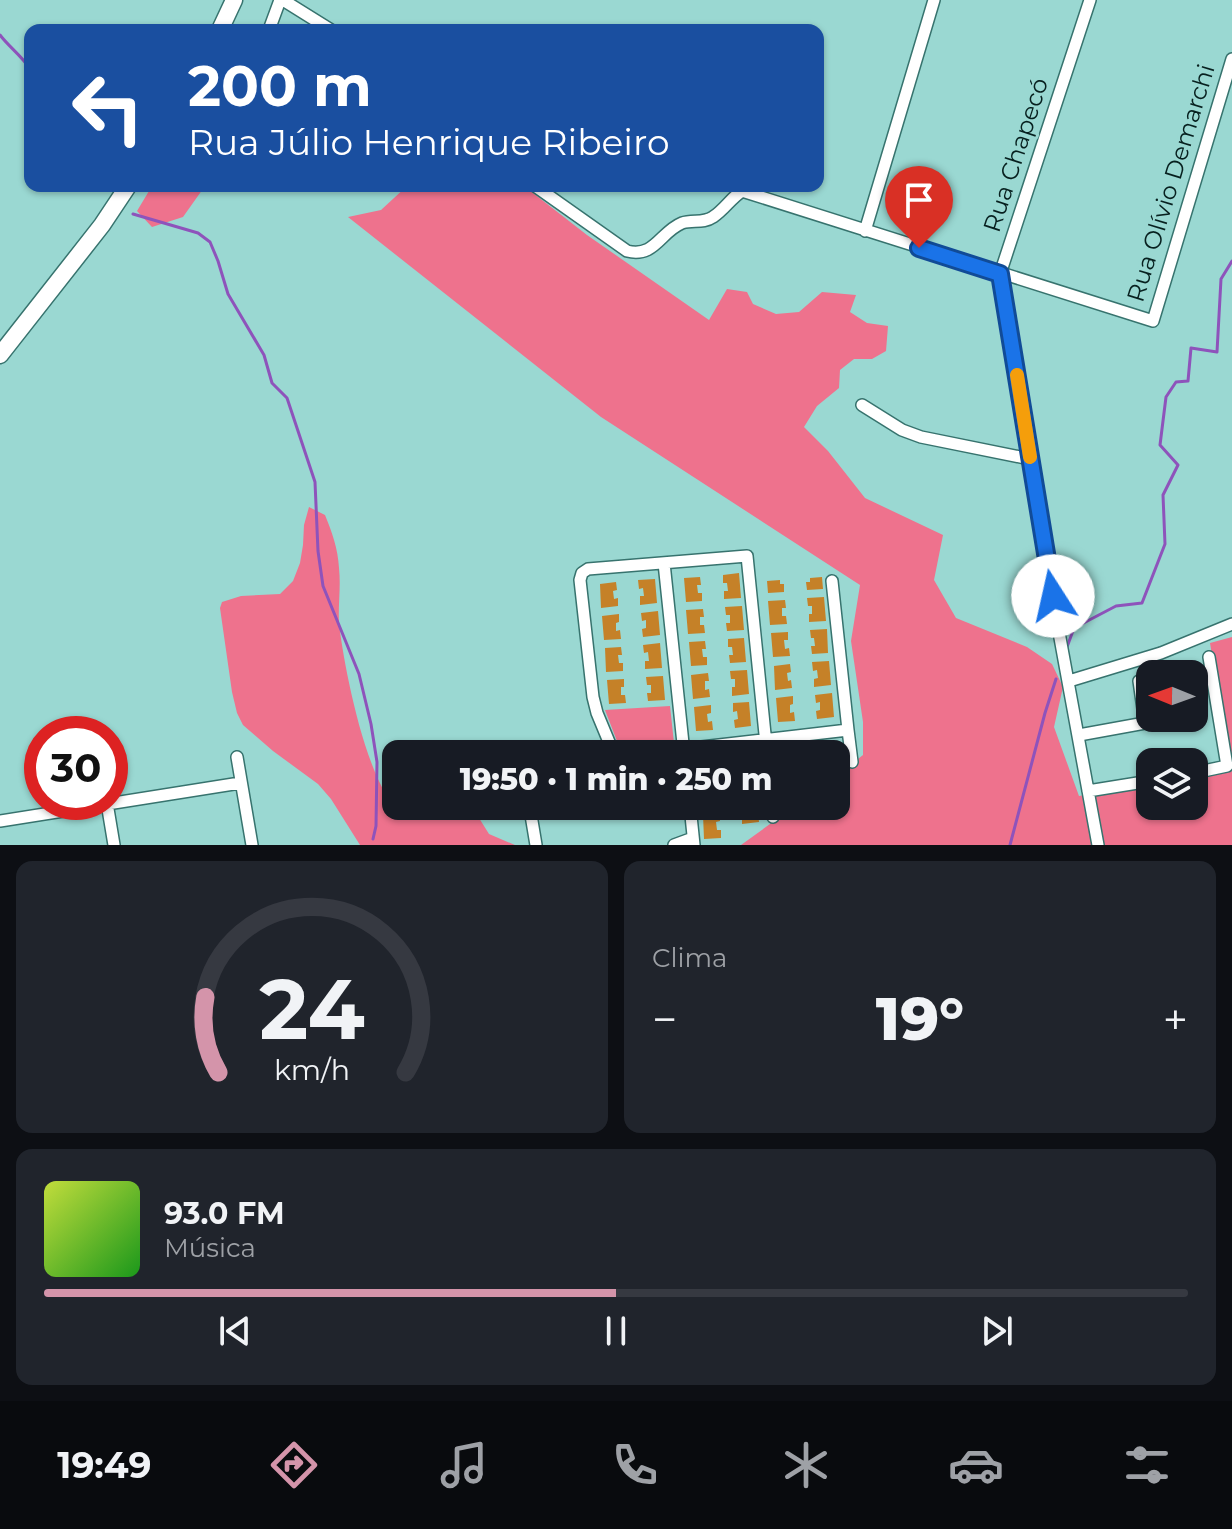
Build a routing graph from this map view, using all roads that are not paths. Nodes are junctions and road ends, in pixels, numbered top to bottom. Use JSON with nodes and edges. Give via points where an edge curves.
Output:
{"nodes":[{"id":1,"x":234,"y":0,"type":"edge"},
{"id":2,"x":282,"y":0,"type":"edge"},
{"id":3,"x":934,"y":0,"type":"edge"},
{"id":4,"x":1090,"y":0,"type":"edge"},
{"id":5,"x":223,"y":24,"type":"edge"},
{"id":6,"x":272,"y":24,"type":"edge"},
{"id":7,"x":321,"y":24,"type":"edge"},
{"id":8,"x":1232,"y":59,"type":"edge"},
{"id":9,"x":124,"y":192,"type":"edge"},
{"id":10,"x":543,"y":192,"type":"edge"},
{"id":11,"x":741,"y":192,"type":"edge"},
{"id":12,"x":745,"y":192,"type":"edge"},
{"id":13,"x":865,"y":231,"type":"junction"},
{"id":14,"x":1000,"y":274,"type":"junction"},
{"id":15,"x":0,"y":355,"type":"edge"},
{"id":16,"x":862,"y":405,"type":"dead end"},
{"id":17,"x":1030,"y":459,"type":"junction"},
{"id":18,"x":664,"y":563,"type":"junction"},
{"id":19,"x":832,"y":581,"type":"dead end"},
{"id":20,"x":1232,"y":624,"type":"edge"},
{"id":21,"x":1209,"y":657,"type":"dead end"},
{"id":22,"x":1069,"y":681,"type":"junction"},
{"id":23,"x":1136,"y":725,"type":"edge"},
{"id":24,"x":848,"y":730,"type":"junction"},
{"id":25,"x":1079,"y":735,"type":"junction"},
{"id":26,"x":766,"y":739,"type":"junction"},
{"id":27,"x":608,"y":740,"type":"edge"},
{"id":28,"x":683,"y":740,"type":"edge"},
{"id":29,"x":760,"y":740,"type":"edge"},
{"id":30,"x":237,"y":757,"type":"dead end"},
{"id":31,"x":852,"y":762,"type":"dead end"},
{"id":32,"x":1208,"y":770,"type":"edge"},
{"id":33,"x":240,"y":783,"type":"junction"},
{"id":34,"x":1136,"y":783,"type":"edge"},
{"id":35,"x":1088,"y":791,"type":"junction"},
{"id":36,"x":128,"y":800,"type":"edge"},
{"id":37,"x":24,"y":817,"type":"edge"},
{"id":38,"x":110,"y":820,"type":"edge"},
{"id":39,"x":532,"y":820,"type":"edge"},
{"id":40,"x":691,"y":820,"type":"edge"},
{"id":41,"x":0,"y":821,"type":"edge"},
{"id":42,"x":693,"y":842,"type":"edge"},
{"id":43,"x":114,"y":845,"type":"edge"},
{"id":44,"x":252,"y":845,"type":"edge"},
{"id":45,"x":536,"y":845,"type":"edge"},
{"id":46,"x":674,"y":845,"type":"edge"},
{"id":47,"x":1098,"y":845,"type":"edge"}],
"edges":[{"from":1,"to":5,"type":"highway"},
{"from":2,"to":6,"type":"street"},
{"from":2,"to":7,"type":"street"},
{"from":3,"to":13,"type":"street"},
{"from":4,"to":14,"type":"street","name":"Rua Chapecó"},
{"from":8,"to":14,"type":"street","name":"Rua Olívio Demarchi","via":[[1153,321]]},
{"from":9,"to":15,"type":"highway"},
{"from":10,"to":11,"type":"street","via":[[634,253],[648,250],[678,225],[709,220]]},
{"from":12,"to":13,"type":"street"},
{"from":13,"to":14,"type":"street"},
{"from":14,"to":17,"type":"street","name":"Rua Chapecó"},
{"from":16,"to":17,"type":"street","via":[[921,437]]},
{"from":17,"to":22,"type":"street","name":"Rua Chapecó"},
{"from":18,"to":26,"type":"street","via":[[747,556]]},
{"from":18,"to":27,"type":"street","via":[[582,573],[593,697]]},
{"from":18,"to":28,"type":"street"},
{"from":19,"to":24,"type":"street"},
{"from":20,"to":22,"type":"street"},
{"from":21,"to":32,"type":"street","via":[[1227,766]]},
{"from":22,"to":25,"type":"street","name":"Rua Chapecó"},
{"from":23,"to":25,"type":"street"},
{"from":24,"to":26,"type":"street"},
{"from":24,"to":31,"type":"street"},
{"from":25,"to":35,"type":"street","name":"Rua Chapecó"},
{"from":26,"to":29,"type":"street"},
{"from":30,"to":33,"type":"street"},
{"from":33,"to":36,"type":"street"},
{"from":33,"to":44,"type":"street"},
{"from":34,"to":35,"type":"street"},
{"from":35,"to":47,"type":"street","name":"Rua Chapecó"},
{"from":37,"to":41,"type":"street"},
{"from":38,"to":43,"type":"street"},
{"from":39,"to":45,"type":"street"},
{"from":40,"to":42,"type":"street"},
{"from":42,"to":46,"type":"street"}]}
